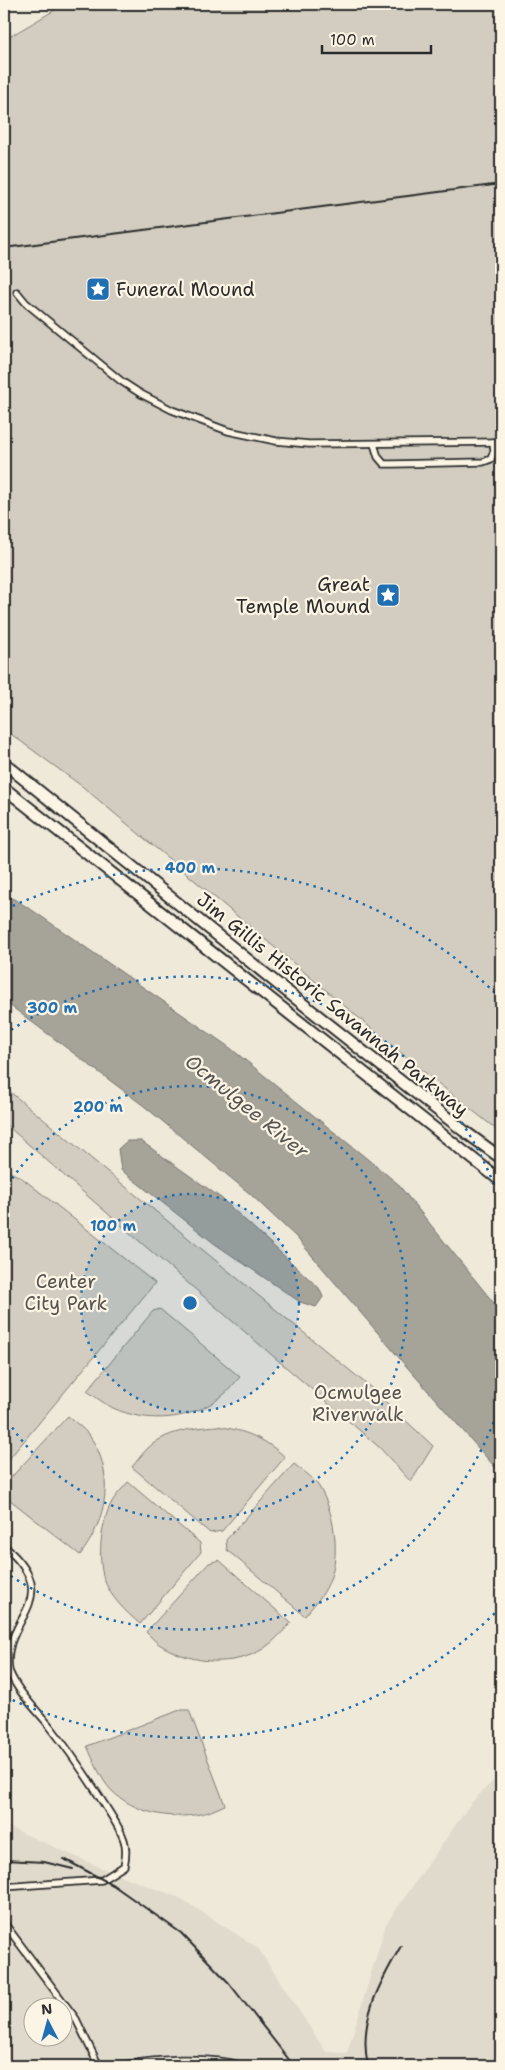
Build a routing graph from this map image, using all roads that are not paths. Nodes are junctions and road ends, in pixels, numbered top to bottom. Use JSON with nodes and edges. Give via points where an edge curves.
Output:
{"nodes":[{"id":1,"x":17,"y":292,"type":"dead end"},
{"id":2,"x":493,"y":442,"type":"junction"},
{"id":3,"x":501,"y":442,"type":"edge"},
{"id":4,"x":374,"y":444,"type":"junction"},
{"id":5,"x":4,"y":763,"type":"edge"},
{"id":6,"x":4,"y":788,"type":"edge"},
{"id":7,"x":501,"y":1158,"type":"edge"},
{"id":8,"x":501,"y":1181,"type":"edge"},
{"id":9,"x":4,"y":1546,"type":"edge"},
{"id":10,"x":4,"y":1887,"type":"edge"},
{"id":11,"x":4,"y":1923,"type":"edge"},
{"id":12,"x":99,"y":2066,"type":"edge"},
{"id":13,"x":116,"y":2066,"type":"edge"},
{"id":14,"x":246,"y":2066,"type":"edge"}],
"edges":[{"from":1,"to":4,"type":"street","via":[[26,303],[121,381],[172,410],[228,431],[276,441]]},
{"from":2,"to":3,"type":"street"},
{"from":2,"to":4,"type":"street"},
{"from":2,"to":4,"type":"street","via":[[491,459],[483,462],[393,464],[384,464]]},
{"from":5,"to":7,"type":"highway","name":"Jim Gillis Historic Savannah Parkway"},
{"from":6,"to":8,"type":"highway","name":"Jim Gillis Historic Savannah Parkway"},
{"from":9,"to":10,"type":"street","via":[[24,1568],[30,1582],[28,1599],[5,1643],[9,1671],[99,1796],[127,1851],[124,1866],[102,1880]]},
{"from":11,"to":12,"type":"street","via":[[76,2019]]},
{"from":13,"to":14,"type":"street","via":[[187,2059]]}]}
